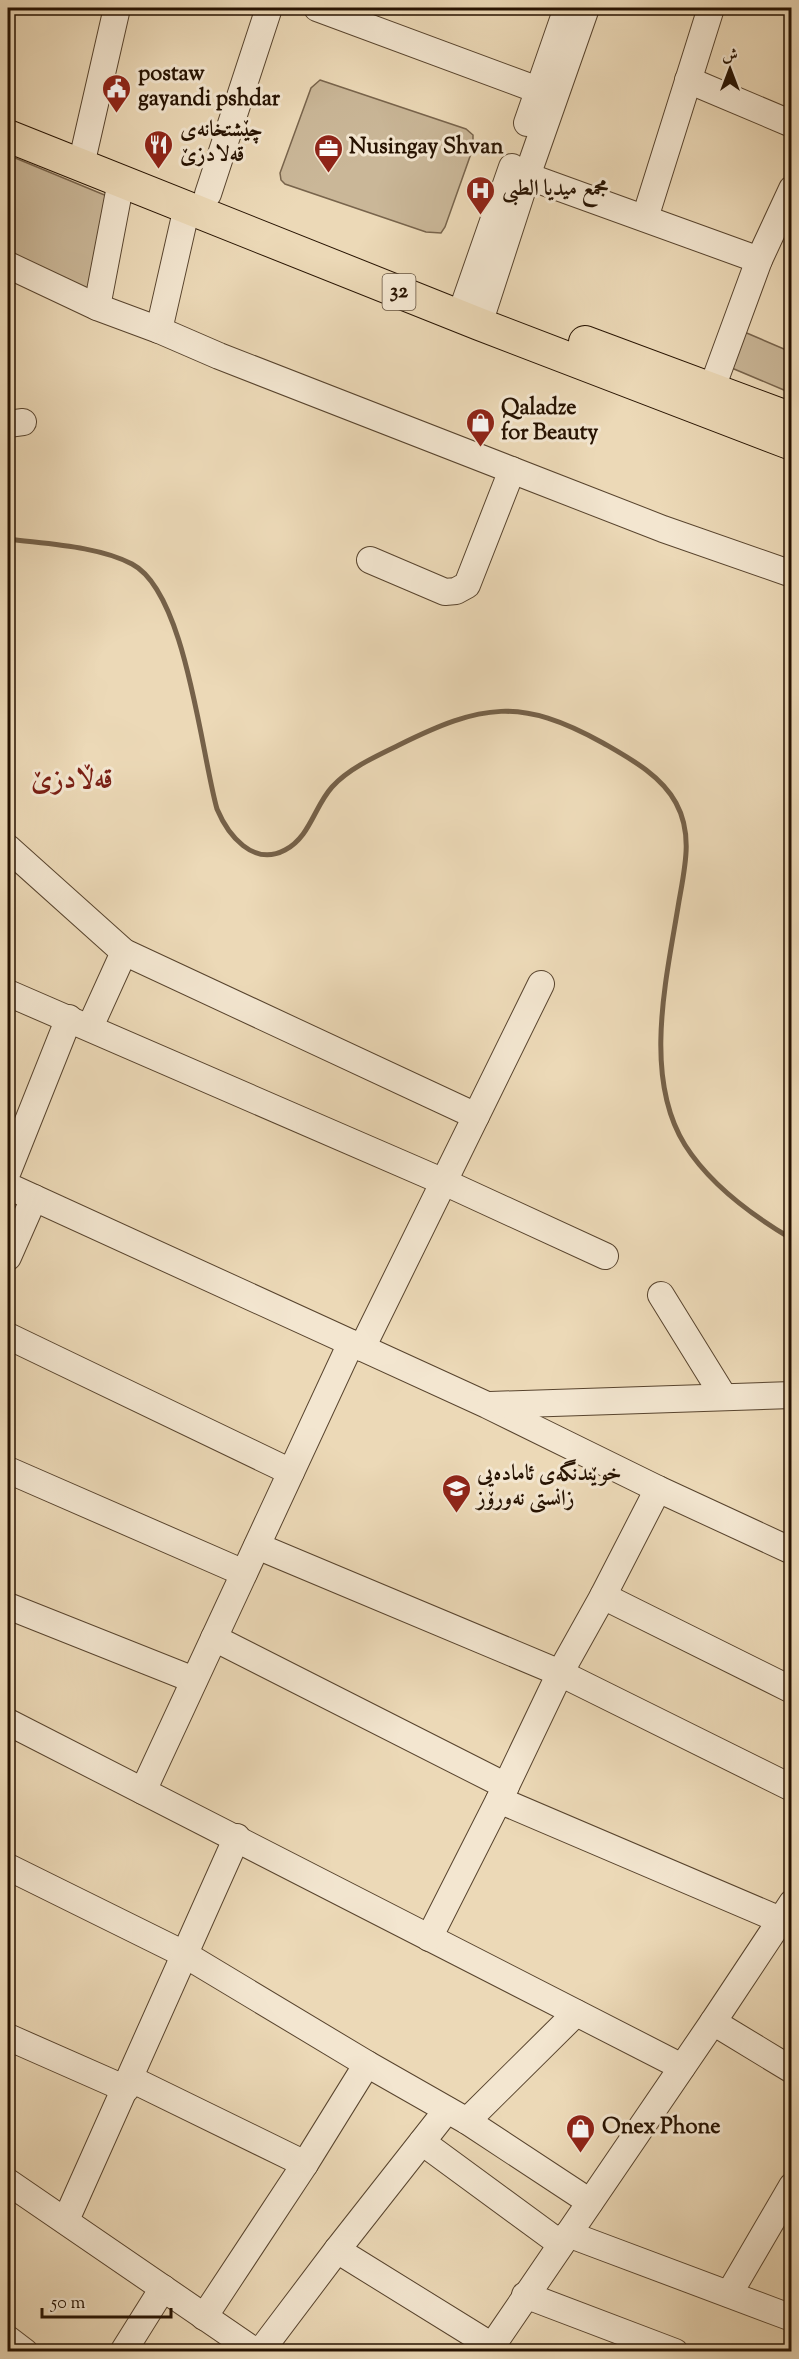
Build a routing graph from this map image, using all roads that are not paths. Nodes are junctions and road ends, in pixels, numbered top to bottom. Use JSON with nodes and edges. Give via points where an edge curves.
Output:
{"nodes":[{"id":1,"x":117,"y":8,"type":"edge"},
{"id":2,"x":269,"y":8,"type":"edge"},
{"id":3,"x":317,"y":8,"type":"edge"},
{"id":4,"x":567,"y":8,"type":"edge"},
{"id":5,"x":586,"y":8,"type":"edge"},
{"id":6,"x":711,"y":8,"type":"edge"},
{"id":7,"x":688,"y":80,"type":"junction"},
{"id":8,"x":538,"y":90,"type":"junction"},
{"id":9,"x":8,"y":113,"type":"edge"},
{"id":10,"x":792,"y":124,"type":"edge"},
{"id":11,"x":8,"y":136,"type":"edge"},
{"id":12,"x":83,"y":155,"type":"junction"},
{"id":13,"x":527,"y":176,"type":"junction"},
{"id":14,"x":121,"y":181,"type":"junction"},
{"id":15,"x":792,"y":189,"type":"edge"},
{"id":16,"x":197,"y":201,"type":"junction"},
{"id":17,"x":645,"y":218,"type":"junction"},
{"id":18,"x":759,"y":260,"type":"junction"},
{"id":19,"x":8,"y":265,"type":"edge"},
{"id":20,"x":97,"y":307,"type":"junction"},
{"id":21,"x":473,"y":311,"type":"junction"},
{"id":22,"x":159,"y":330,"type":"junction"},
{"id":23,"x":712,"y":388,"type":"junction"},
{"id":24,"x":792,"y":419,"type":"edge"},
{"id":25,"x":792,"y":444,"type":"edge"},
{"id":26,"x":512,"y":470,"type":"junction"},
{"id":27,"x":370,"y":560,"type":"dead end"},
{"id":28,"x":792,"y":574,"type":"edge"},
{"id":29,"x":8,"y":848,"type":"edge"},
{"id":30,"x":124,"y":952,"type":"junction"},
{"id":31,"x":541,"y":984,"type":"dead end"},
{"id":32,"x":8,"y":993,"type":"edge"},
{"id":33,"x":80,"y":1022,"type":"junction"},
{"id":34,"x":476,"y":1116,"type":"junction"},
{"id":35,"x":8,"y":1171,"type":"edge"},
{"id":36,"x":444,"y":1182,"type":"junction"},
{"id":37,"x":8,"y":1186,"type":"edge"},
{"id":38,"x":34,"y":1198,"type":"junction"},
{"id":39,"x":605,"y":1256,"type":"dead end"},
{"id":40,"x":8,"y":1257,"type":"edge"},
{"id":41,"x":661,"y":1295,"type":"dead end"},
{"id":42,"x":8,"y":1336,"type":"edge"},
{"id":43,"x":356,"y":1345,"type":"junction"},
{"id":44,"x":792,"y":1395,"type":"edge"},
{"id":45,"x":724,"y":1397,"type":"junction"},
{"id":46,"x":487,"y":1405,"type":"junction"},
{"id":47,"x":8,"y":1470,"type":"edge"},
{"id":48,"x":291,"y":1472,"type":"junction"},
{"id":49,"x":658,"y":1489,"type":"junction"},
{"id":50,"x":257,"y":1546,"type":"junction"},
{"id":51,"x":792,"y":1551,"type":"edge"},
{"id":52,"x":244,"y":1573,"type":"junction"},
{"id":53,"x":603,"y":1596,"type":"junction"},
{"id":54,"x":8,"y":1606,"type":"edge"},
{"id":55,"x":214,"y":1638,"type":"junction"},
{"id":56,"x":560,"y":1673,"type":"junction"},
{"id":57,"x":194,"y":1680,"type":"junction"},
{"id":58,"x":792,"y":1690,"type":"edge"},
{"id":59,"x":8,"y":1722,"type":"edge"},
{"id":60,"x":792,"y":1788,"type":"edge"},
{"id":61,"x":143,"y":1791,"type":"junction"},
{"id":62,"x":503,"y":1793,"type":"junction"},
{"id":63,"x":237,"y":1837,"type":"junction"},
{"id":64,"x":8,"y":1867,"type":"edge"},
{"id":65,"x":788,"y":1916,"type":"edge"},
{"id":66,"x":429,"y":1938,"type":"junction"},
{"id":67,"x":184,"y":1954,"type":"junction"},
{"id":68,"x":576,"y":2013,"type":"junction"},
{"id":69,"x":713,"y":2022,"type":"junction"},
{"id":70,"x":8,"y":2037,"type":"edge"},
{"id":71,"x":367,"y":2064,"type":"junction"},
{"id":72,"x":682,"y":2067,"type":"junction"},
{"id":73,"x":792,"y":2070,"type":"edge"},
{"id":74,"x":129,"y":2084,"type":"junction"},
{"id":75,"x":457,"y":2115,"type":"junction"},
{"id":76,"x":422,"y":2142,"type":"junction"},
{"id":77,"x":306,"y":2164,"type":"junction"},
{"id":78,"x":8,"y":2182,"type":"edge"},
{"id":79,"x":792,"y":2186,"type":"edge"},
{"id":80,"x":590,"y":2202,"type":"junction"},
{"id":81,"x":66,"y":2220,"type":"junction"},
{"id":82,"x":565,"y":2239,"type":"junction"},
{"id":83,"x":337,"y":2250,"type":"junction"},
{"id":84,"x":163,"y":2288,"type":"junction"},
{"id":85,"x":729,"y":2294,"type":"junction"},
{"id":86,"x":525,"y":2295,"type":"junction"},
{"id":87,"x":204,"y":2317,"type":"junction"},
{"id":88,"x":792,"y":2318,"type":"edge"},
{"id":89,"x":8,"y":2339,"type":"edge"},
{"id":90,"x":490,"y":2349,"type":"edge"},
{"id":91,"x":25,"y":2352,"type":"edge"},
{"id":92,"x":123,"y":2352,"type":"edge"},
{"id":93,"x":258,"y":2352,"type":"edge"},
{"id":94,"x":675,"y":2352,"type":"edge"}],
"edges":[{"from":1,"to":12,"type":"street"},
{"from":2,"to":16,"type":"street"},
{"from":3,"to":8,"type":"street"},
{"from":4,"to":8,"type":"street"},
{"from":5,"to":13,"type":"street"},
{"from":6,"to":7,"type":"street"},
{"from":7,"to":10,"type":"street"},
{"from":7,"to":17,"type":"street"},
{"from":8,"to":21,"type":"street"},
{"from":9,"to":12,"type":"main road","number":"32"},
{"from":11,"to":12,"type":"main road","number":"32"},
{"from":12,"to":14,"type":"main road","number":"32"},
{"from":12,"to":16,"type":"main road","number":"32"},
{"from":13,"to":17,"type":"street"},
{"from":13,"to":21,"type":"street"},
{"from":14,"to":16,"type":"main road","number":"32"},
{"from":14,"to":20,"type":"street"},
{"from":15,"to":18,"type":"street"},
{"from":16,"to":21,"type":"main road","number":"32"},
{"from":16,"to":22,"type":"street"},
{"from":17,"to":18,"type":"street"},
{"from":18,"to":23,"type":"street"},
{"from":19,"to":20,"type":"street"},
{"from":20,"to":22,"type":"street"},
{"from":21,"to":23,"type":"main road","number":"32"},
{"from":21,"to":25,"type":"main road","number":"32"},
{"from":22,"to":26,"type":"street"},
{"from":23,"to":24,"type":"main road","number":"32"},
{"from":26,"to":27,"type":"street","via":[[466,585],[445,592]]},
{"from":26,"to":28,"type":"street"},
{"from":29,"to":30,"type":"street"},
{"from":30,"to":33,"type":"street"},
{"from":30,"to":34,"type":"street"},
{"from":31,"to":34,"type":"street"},
{"from":32,"to":33,"type":"street"},
{"from":33,"to":35,"type":"street"},
{"from":33,"to":36,"type":"street"},
{"from":34,"to":36,"type":"street"},
{"from":36,"to":39,"type":"street"},
{"from":36,"to":43,"type":"street"},
{"from":37,"to":38,"type":"street"},
{"from":38,"to":40,"type":"street"},
{"from":38,"to":43,"type":"street"},
{"from":41,"to":45,"type":"street"},
{"from":42,"to":48,"type":"street"},
{"from":43,"to":46,"type":"street"},
{"from":43,"to":48,"type":"street"},
{"from":44,"to":45,"type":"street"},
{"from":45,"to":46,"type":"street"},
{"from":46,"to":49,"type":"street"},
{"from":47,"to":52,"type":"street"},
{"from":48,"to":50,"type":"street"},
{"from":49,"to":51,"type":"street"},
{"from":49,"to":53,"type":"street"},
{"from":50,"to":52,"type":"street"},
{"from":50,"to":56,"type":"street"},
{"from":52,"to":55,"type":"street"},
{"from":53,"to":56,"type":"street"},
{"from":53,"to":58,"type":"street"},
{"from":54,"to":57,"type":"street"},
{"from":55,"to":57,"type":"street"},
{"from":55,"to":62,"type":"street"},
{"from":56,"to":60,"type":"street"},
{"from":56,"to":62,"type":"street"},
{"from":57,"to":61,"type":"street"},
{"from":59,"to":61,"type":"street"},
{"from":61,"to":63,"type":"street"},
{"from":62,"to":65,"type":"street"},
{"from":62,"to":66,"type":"street"},
{"from":63,"to":66,"type":"street"},
{"from":63,"to":67,"type":"street"},
{"from":64,"to":67,"type":"street"},
{"from":65,"to":69,"type":"street"},
{"from":66,"to":68,"type":"street"},
{"from":67,"to":71,"type":"street"},
{"from":67,"to":74,"type":"street"},
{"from":68,"to":72,"type":"street"},
{"from":68,"to":75,"type":"street"},
{"from":69,"to":72,"type":"street"},
{"from":69,"to":73,"type":"street"},
{"from":70,"to":74,"type":"street"},
{"from":71,"to":75,"type":"street"},
{"from":71,"to":77,"type":"street"},
{"from":72,"to":80,"type":"street"},
{"from":74,"to":77,"type":"street"},
{"from":74,"to":81,"type":"street"},
{"from":75,"to":76,"type":"street"},
{"from":75,"to":80,"type":"street"},
{"from":76,"to":82,"type":"street"},
{"from":76,"to":83,"type":"street"},
{"from":77,"to":87,"type":"street"},
{"from":78,"to":81,"type":"street"},
{"from":79,"to":85,"type":"street"},
{"from":80,"to":82,"type":"street"},
{"from":81,"to":84,"type":"street"},
{"from":82,"to":85,"type":"street"},
{"from":82,"to":86,"type":"street"},
{"from":83,"to":90,"type":"street"},
{"from":83,"to":93,"type":"street"},
{"from":84,"to":87,"type":"street"},
{"from":84,"to":92,"type":"street"},
{"from":85,"to":88,"type":"street"},
{"from":86,"to":90,"type":"street"},
{"from":86,"to":94,"type":"street"},
{"from":87,"to":93,"type":"street"},
{"from":89,"to":91,"type":"street"}]}
